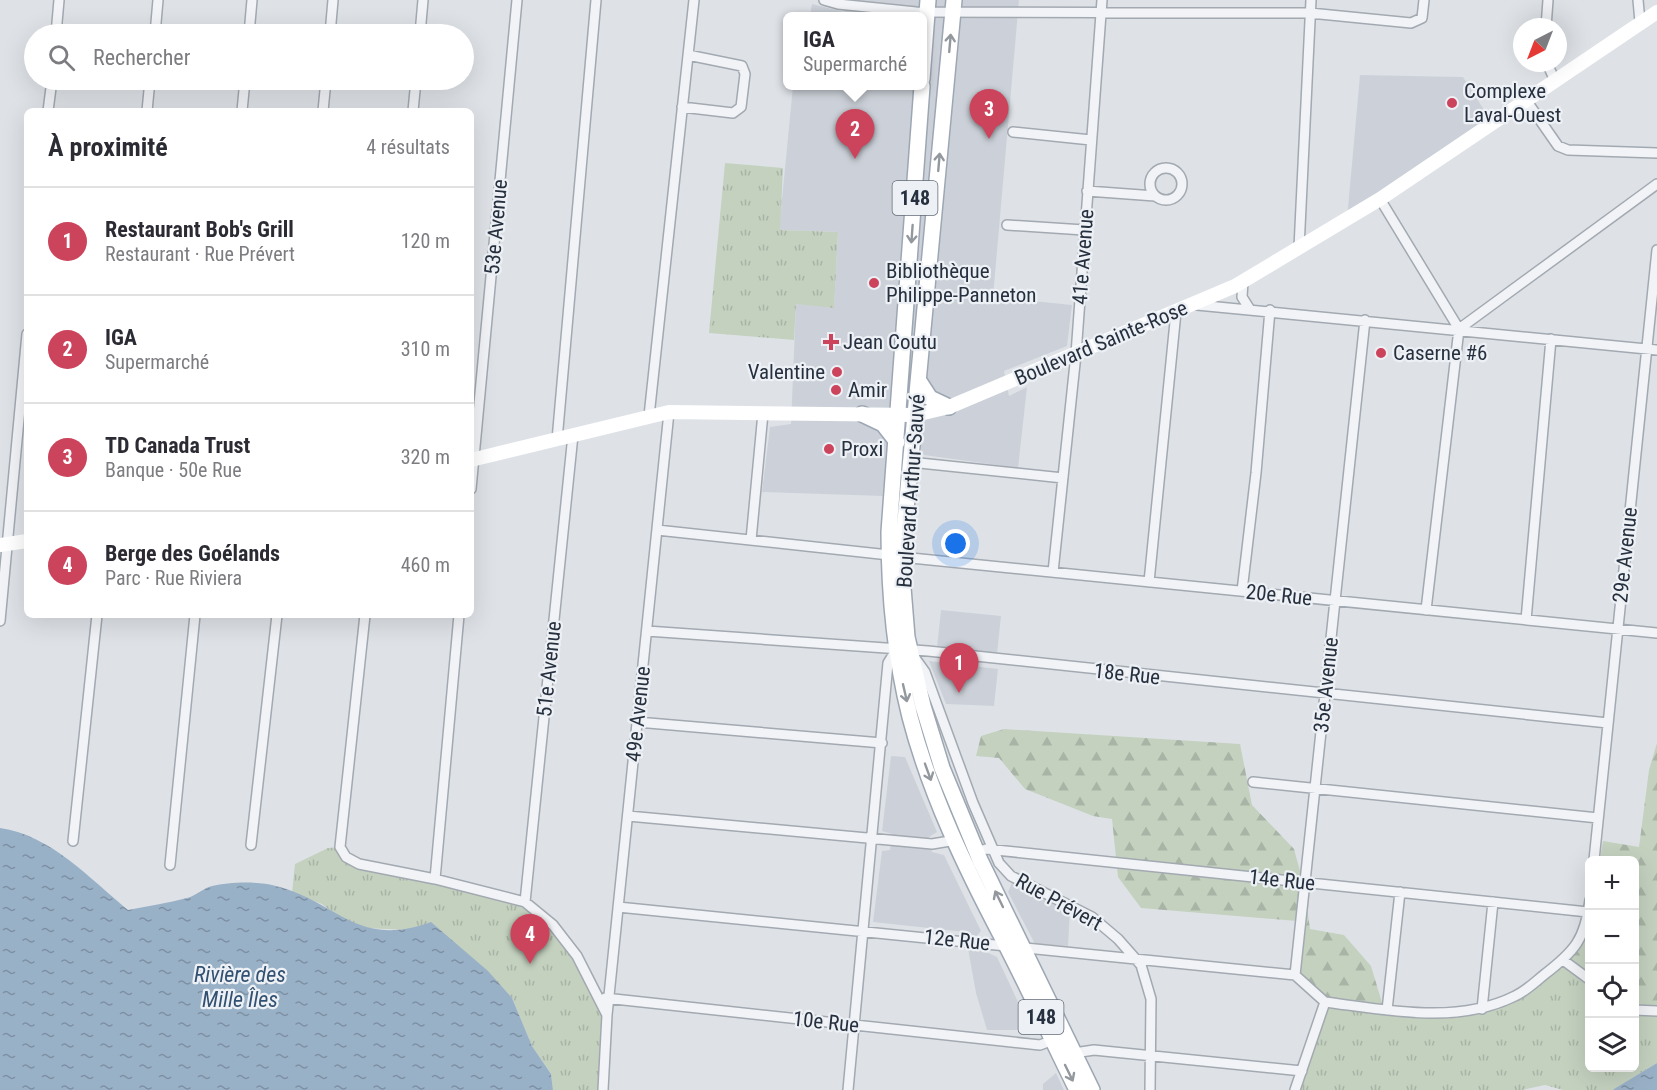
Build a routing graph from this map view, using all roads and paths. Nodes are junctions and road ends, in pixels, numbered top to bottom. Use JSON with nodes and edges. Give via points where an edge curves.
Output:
{"nodes":[{"id":1,"x":59,"y":0,"type":"edge"},
{"id":2,"x":158,"y":0,"type":"edge"},
{"id":3,"x":252,"y":0,"type":"edge"},
{"id":4,"x":333,"y":0,"type":"edge"},
{"id":5,"x":423,"y":0,"type":"edge"},
{"id":6,"x":517,"y":0,"type":"edge"},
{"id":7,"x":596,"y":0,"type":"edge"},
{"id":8,"x":694,"y":0,"type":"edge"},
{"id":9,"x":824,"y":0,"type":"edge"},
{"id":10,"x":1102,"y":0,"type":"edge"},
{"id":11,"x":1311,"y":0,"type":"edge"},
{"id":12,"x":1424,"y":0,"type":"edge"},
{"id":13,"x":1548,"y":0,"type":"edge"},
{"id":14,"x":1638,"y":0,"type":"edge"},
{"id":15,"x":953,"y":5,"type":"edge"},
{"id":16,"x":928,"y":6,"type":"edge"},
{"id":17,"x":1657,"y":12,"type":"edge"},
{"id":18,"x":1310,"y":13,"type":"junction"},
{"id":19,"x":1100,"y":14,"type":"junction"},
{"id":20,"x":1547,"y":18,"type":"edge"},
{"id":21,"x":1640,"y":22,"type":"junction"},
{"id":22,"x":57,"y":24,"type":"edge"},
{"id":23,"x":156,"y":24,"type":"edge"},
{"id":24,"x":250,"y":24,"type":"edge"},
{"id":25,"x":331,"y":24,"type":"edge"},
{"id":26,"x":421,"y":24,"type":"edge"},
{"id":27,"x":688,"y":55,"type":"junction"},
{"id":28,"x":1551,"y":72,"type":"edge"},
{"id":29,"x":1555,"y":81,"type":"junction"},
{"id":30,"x":51,"y":90,"type":"edge"},
{"id":31,"x":149,"y":90,"type":"edge"},
{"id":32,"x":244,"y":90,"type":"edge"},
{"id":33,"x":325,"y":90,"type":"edge"},
{"id":34,"x":415,"y":90,"type":"edge"},
{"id":35,"x":922,"y":90,"type":"edge"},
{"id":36,"x":1526,"y":100,"type":"junction"},
{"id":37,"x":682,"y":107,"type":"junction"},
{"id":38,"x":48,"y":108,"type":"edge"},
{"id":39,"x":147,"y":108,"type":"edge"},
{"id":40,"x":242,"y":108,"type":"edge"},
{"id":41,"x":323,"y":108,"type":"edge"},
{"id":42,"x":413,"y":108,"type":"edge"},
{"id":43,"x":1014,"y":132,"type":"dead end"},
{"id":44,"x":1091,"y":140,"type":"junction"},
{"id":45,"x":1657,"y":153,"type":"edge"},
{"id":46,"x":1657,"y":184,"type":"edge"},
{"id":47,"x":1087,"y":191,"type":"junction"},
{"id":48,"x":1155,"y":196,"type":"dead end"},
{"id":49,"x":1380,"y":199,"type":"junction"},
{"id":50,"x":1007,"y":225,"type":"dead end"},
{"id":51,"x":1084,"y":230,"type":"junction"},
{"id":52,"x":1299,"y":248,"type":"junction"},
{"id":53,"x":1657,"y":250,"type":"edge"},
{"id":54,"x":1243,"y":281,"type":"junction"},
{"id":55,"x":1193,"y":305,"type":"junction"},
{"id":56,"x":1249,"y":308,"type":"junction"},
{"id":57,"x":1270,"y":310,"type":"junction"},
{"id":58,"x":1176,"y":312,"type":"junction"},
{"id":59,"x":1365,"y":320,"type":"junction"},
{"id":60,"x":1459,"y":329,"type":"junction"},
{"id":61,"x":1551,"y":339,"type":"junction"},
{"id":62,"x":1652,"y":349,"type":"edge"},
{"id":63,"x":1076,"y":354,"type":"junction"},
{"id":64,"x":24,"y":360,"type":"edge"},
{"id":65,"x":919,"y":381,"type":"junction"},
{"id":66,"x":949,"y":407,"type":"junction"},
{"id":67,"x":669,"y":412,"type":"junction"},
{"id":68,"x":763,"y":413,"type":"junction"},
{"id":69,"x":862,"y":414,"type":"junction"},
{"id":70,"x":907,"y":415,"type":"junction"},
{"id":71,"x":649,"y":416,"type":"junction"},
{"id":72,"x":573,"y":435,"type":"junction"},
{"id":73,"x":474,"y":440,"type":"edge"},
{"id":74,"x":557,"y":440,"type":"junction"},
{"id":75,"x":897,"y":442,"type":"junction"},
{"id":76,"x":474,"y":460,"type":"edge"},
{"id":77,"x":910,"y":462,"type":"junction"},
{"id":78,"x":1063,"y":478,"type":"junction"},
{"id":79,"x":657,"y":530,"type":"junction"},
{"id":80,"x":751,"y":540,"type":"junction"},
{"id":81,"x":24,"y":541,"type":"edge"},
{"id":82,"x":3,"y":544,"type":"edge"},
{"id":83,"x":895,"y":556,"type":"junction"},
{"id":84,"x":1053,"y":572,"type":"junction"},
{"id":85,"x":1149,"y":582,"type":"junction"},
{"id":86,"x":1242,"y":591,"type":"junction"},
{"id":87,"x":1335,"y":601,"type":"junction"},
{"id":88,"x":1426,"y":610,"type":"junction"},
{"id":89,"x":97,"y":618,"type":"edge"},
{"id":90,"x":195,"y":618,"type":"edge"},
{"id":91,"x":278,"y":618,"type":"edge"},
{"id":92,"x":365,"y":618,"type":"edge"},
{"id":93,"x":459,"y":618,"type":"edge"},
{"id":94,"x":1526,"y":620,"type":"junction"},
{"id":95,"x":0,"y":621,"type":"edge"},
{"id":96,"x":1618,"y":629,"type":"junction"},
{"id":97,"x":646,"y":631,"type":"junction"},
{"id":98,"x":1657,"y":633,"type":"edge"},
{"id":99,"x":903,"y":650,"type":"junction"},
{"id":100,"x":1325,"y":694,"type":"junction"},
{"id":101,"x":637,"y":722,"type":"junction"},
{"id":102,"x":1608,"y":723,"type":"junction"},
{"id":103,"x":882,"y":743,"type":"junction"},
{"id":104,"x":1253,"y":782,"type":"dead end"},
{"id":105,"x":1315,"y":788,"type":"junction"},
{"id":106,"x":628,"y":816,"type":"junction"},
{"id":107,"x":1598,"y":818,"type":"junction"},
{"id":108,"x":873,"y":838,"type":"junction"},
{"id":109,"x":956,"y":840,"type":"junction"},
{"id":110,"x":73,"y":841,"type":"dead end"},
{"id":111,"x":250,"y":845,"type":"dead end"},
{"id":112,"x":993,"y":850,"type":"junction"},
{"id":113,"x":976,"y":852,"type":"junction"},
{"id":114,"x":1594,"y":856,"type":"edge"},
{"id":115,"x":170,"y":865,"type":"dead end"},
{"id":116,"x":435,"y":879,"type":"junction"},
{"id":117,"x":1305,"y":883,"type":"junction"},
{"id":118,"x":1400,"y":892,"type":"junction"},
{"id":119,"x":525,"y":902,"type":"junction"},
{"id":120,"x":1493,"y":902,"type":"junction"},
{"id":121,"x":618,"y":907,"type":"junction"},
{"id":122,"x":1585,"y":912,"type":"edge"},
{"id":123,"x":1585,"y":926,"type":"edge"},
{"id":124,"x":864,"y":930,"type":"junction"},
{"id":125,"x":1006,"y":945,"type":"junction"},
{"id":126,"x":1022,"y":946,"type":"junction"},
{"id":127,"x":1136,"y":959,"type":"junction"},
{"id":128,"x":1563,"y":960,"type":"junction"},
{"id":129,"x":1296,"y":975,"type":"junction"},
{"id":130,"x":1585,"y":976,"type":"edge"},
{"id":131,"x":598,"y":997,"type":"junction"},
{"id":132,"x":609,"y":999,"type":"junction"},
{"id":133,"x":1325,"y":1002,"type":"junction"},
{"id":134,"x":1482,"y":1009,"type":"junction"},
{"id":135,"x":1387,"y":1010,"type":"junction"},
{"id":136,"x":1639,"y":1010,"type":"edge"},
{"id":137,"x":1657,"y":1011,"type":"edge"},
{"id":138,"x":607,"y":1015,"type":"junction"},
{"id":139,"x":855,"y":1025,"type":"junction"},
{"id":140,"x":1053,"y":1040,"type":"junction"},
{"id":141,"x":1074,"y":1053,"type":"junction"},
{"id":142,"x":1151,"y":1056,"type":"junction"},
{"id":143,"x":1302,"y":1071,"type":"junction"},
{"id":144,"x":603,"y":1090,"type":"edge"},
{"id":145,"x":848,"y":1090,"type":"edge"},
{"id":146,"x":1077,"y":1090,"type":"edge"},
{"id":147,"x":1092,"y":1090,"type":"edge"},
{"id":148,"x":1150,"y":1090,"type":"edge"},
{"id":149,"x":1295,"y":1090,"type":"edge"}],
"edges":[{"from":1,"to":22,"type":"street"},
{"from":2,"to":23,"type":"street"},
{"from":3,"to":24,"type":"street"},
{"from":4,"to":25,"type":"street"},
{"from":5,"to":26,"type":"street"},
{"from":6,"to":73,"type":"street","name":"53e Avenue"},
{"from":7,"to":74,"type":"street"},
{"from":8,"to":27,"type":"street"},
{"from":9,"to":16,"type":"street","via":[[847,5]]},
{"from":10,"to":19,"type":"street","name":"41e Avenue"},
{"from":11,"to":18,"type":"street"},
{"from":12,"to":18,"type":"street","via":[[1418,22]]},
{"from":13,"to":20,"type":"street"},
{"from":14,"to":21,"type":"street"},
{"from":15,"to":16,"type":"street"},
{"from":15,"to":19,"type":"street"},
{"from":65,"to":15,"type":"main road","name":"Boulevard Arthur-Sauvé","number":"148","one_way":true},
{"from":17,"to":21,"type":"street","name":"Boulevard Sainte-Rose"},
{"from":18,"to":19,"type":"street"},
{"from":18,"to":52,"type":"street"},
{"from":19,"to":44,"type":"street","name":"41e Avenue"},
{"from":21,"to":29,"type":"street","name":"Boulevard Sainte-Rose"},
{"from":27,"to":37,"type":"street"},
{"from":27,"to":37,"type":"street","via":[[730,62],[742,66],[745,74],[741,107],[733,113]]},
{"from":28,"to":29,"type":"street"},
{"from":29,"to":36,"type":"street","name":"Boulevard Sainte-Rose"},
{"from":30,"to":38,"type":"street"},
{"from":31,"to":39,"type":"street"},
{"from":32,"to":40,"type":"street"},
{"from":33,"to":41,"type":"street"},
{"from":34,"to":42,"type":"street"},
{"from":35,"to":70,"type":"main road","name":"Boulevard Arthur-Sauvé","number":"148","one_way":true},
{"from":36,"to":45,"type":"street","via":[[1558,146],[1568,150]]},
{"from":36,"to":49,"type":"street","name":"Boulevard Sainte-Rose"},
{"from":37,"to":71,"type":"street"},
{"from":43,"to":44,"type":"street"},
{"from":44,"to":47,"type":"street","name":"41e Avenue"},
{"from":46,"to":60,"type":"street"},
{"from":47,"to":48,"type":"street"},
{"from":47,"to":51,"type":"street","name":"41e Avenue"},
{"from":49,"to":52,"type":"street","name":"Boulevard Sainte-Rose"},
{"from":49,"to":60,"type":"street"},
{"from":50,"to":51,"type":"street"},
{"from":51,"to":63,"type":"street","name":"41e Avenue"},
{"from":52,"to":54,"type":"street","name":"Boulevard Sainte-Rose"},
{"from":53,"to":62,"type":"street","name":"29e Avenue"},
{"from":54,"to":55,"type":"street","name":"Boulevard Sainte-Rose"},
{"from":54,"to":56,"type":"street","via":[[1242,297]]},
{"from":55,"to":56,"type":"street"},
{"from":55,"to":58,"type":"street","name":"Boulevard Sainte-Rose"},
{"from":56,"to":57,"type":"street"},
{"from":57,"to":59,"type":"street"},
{"from":57,"to":86,"type":"street"},
{"from":58,"to":63,"type":"street","name":"Boulevard Sainte-Rose"},
{"from":58,"to":85,"type":"street"},
{"from":59,"to":60,"type":"street"},
{"from":59,"to":87,"type":"street","name":"35e Avenue"},
{"from":60,"to":61,"type":"street"},
{"from":60,"to":88,"type":"street"},
{"from":61,"to":62,"type":"street"},
{"from":61,"to":94,"type":"street"},
{"from":62,"to":96,"type":"street","name":"29e Avenue"},
{"from":63,"to":66,"type":"street","name":"Boulevard Sainte-Rose"},
{"from":63,"to":78,"type":"street","name":"41e Avenue"},
{"from":64,"to":82,"type":"street"},
{"from":65,"to":66,"type":"main road","via":[[930,398]]},
{"from":65,"to":70,"type":"main road","name":"Boulevard Arthur-Sauvé","number":"148"},
{"from":66,"to":70,"type":"street","name":"Boulevard Sainte-Rose"},
{"from":67,"to":68,"type":"street","name":"Boulevard Sainte-Rose"},
{"from":67,"to":71,"type":"street","name":"Boulevard Sainte-Rose"},
{"from":67,"to":79,"type":"street","name":"49e Avenue"},
{"from":68,"to":69,"type":"street","name":"Boulevard Sainte-Rose"},
{"from":68,"to":80,"type":"street"},
{"from":69,"to":70,"type":"street","name":"Boulevard Sainte-Rose"},
{"from":69,"to":75,"type":"main road","via":[[884,424]]},
{"from":70,"to":75,"type":"main road","name":"Boulevard Arthur-Sauvé","number":"148"},
{"from":70,"to":77,"type":"main road","name":"Boulevard Arthur-Sauvé","number":"148"},
{"from":71,"to":72,"type":"street","name":"Boulevard Sainte-Rose"},
{"from":72,"to":74,"type":"street","name":"Boulevard Sainte-Rose"},
{"from":72,"to":119,"type":"street","name":"51e Avenue"},
{"from":74,"to":76,"type":"street","name":"Boulevard Sainte-Rose"},
{"from":75,"to":83,"type":"main road","name":"Boulevard Arthur-Sauvé","number":"148"},
{"from":77,"to":78,"type":"street"},
{"from":77,"to":83,"type":"main road","name":"Boulevard Arthur-Sauvé","number":"148"},
{"from":78,"to":84,"type":"street","name":"41e Avenue"},
{"from":79,"to":80,"type":"street","name":"20e Rue"},
{"from":79,"to":97,"type":"street","name":"49e Avenue"},
{"from":80,"to":83,"type":"street","name":"20e Rue"},
{"from":81,"to":82,"type":"street"},
{"from":82,"to":95,"type":"street"},
{"from":83,"to":84,"type":"street","name":"20e Rue"},
{"from":83,"to":99,"type":"main road","name":"Boulevard Arthur-Sauvé","number":"148","via":[[903,599]]},
{"from":84,"to":85,"type":"street","name":"20e Rue"},
{"from":85,"to":86,"type":"street","name":"20e Rue"},
{"from":86,"to":87,"type":"street","name":"20e Rue"},
{"from":87,"to":88,"type":"street","name":"20e Rue"},
{"from":87,"to":100,"type":"street","name":"35e Avenue"},
{"from":88,"to":94,"type":"street","name":"20e Rue"},
{"from":89,"to":110,"type":"street"},
{"from":90,"to":115,"type":"street"},
{"from":91,"to":111,"type":"street"},
{"from":92,"to":116,"type":"street","via":[[340,847],[346,857],[359,864]]},
{"from":93,"to":116,"type":"street"},
{"from":94,"to":96,"type":"street","name":"20e Rue"},
{"from":96,"to":98,"type":"street","name":"20e Rue"},
{"from":96,"to":102,"type":"street","name":"29e Avenue"},
{"from":97,"to":99,"type":"street","name":"18e Rue"},
{"from":97,"to":101,"type":"street","name":"49e Avenue"},
{"from":99,"to":100,"type":"street","name":"18e Rue"},
{"from":99,"to":103,"type":"street","via":[[888,663]]},
{"from":99,"to":109,"type":"main road","name":"Boulevard Arthur-Sauvé","number":"148","one_way":true,"via":[[916,738]]},
{"from":99,"to":112,"type":"street","name":"Rue Prévert","via":[[925,672]]},
{"from":99,"to":113,"type":"main road","name":"Boulevard Arthur-Sauvé","number":"148","via":[[934,746]]},
{"from":100,"to":102,"type":"street","name":"18e Rue"},
{"from":100,"to":105,"type":"street","name":"35e Avenue"},
{"from":101,"to":103,"type":"street"},
{"from":101,"to":106,"type":"street","name":"49e Avenue"},
{"from":102,"to":107,"type":"street","name":"29e Avenue"},
{"from":103,"to":108,"type":"street"},
{"from":104,"to":105,"type":"street"},
{"from":105,"to":107,"type":"street"},
{"from":105,"to":117,"type":"street","name":"35e Avenue"},
{"from":106,"to":108,"type":"street"},
{"from":106,"to":121,"type":"street","name":"49e Avenue"},
{"from":107,"to":114,"type":"street","name":"29e Avenue"},
{"from":108,"to":109,"type":"street","via":[[932,844]]},
{"from":108,"to":124,"type":"street"},
{"from":109,"to":125,"type":"main road","name":"Boulevard Arthur-Sauvé","number":"148"},
{"from":112,"to":113,"type":"street","name":"14e Rue"},
{"from":112,"to":117,"type":"street","name":"14e Rue"},
{"from":112,"to":127,"type":"street","name":"Rue Prévert","via":[[1011,876],[1092,917]]},
{"from":126,"to":113,"type":"main road","name":"Boulevard Arthur-Sauvé","number":"148","one_way":true},
{"from":116,"to":119,"type":"street"},
{"from":117,"to":118,"type":"street","name":"14e Rue"},
{"from":117,"to":129,"type":"street","name":"35e Avenue"},
{"from":118,"to":120,"type":"street","name":"14e Rue"},
{"from":118,"to":135,"type":"street"},
{"from":119,"to":131,"type":"street","via":[[569,942]]},
{"from":120,"to":122,"type":"street","name":"14e Rue"},
{"from":120,"to":134,"type":"street"},
{"from":121,"to":124,"type":"street","name":"12e Rue"},
{"from":121,"to":132,"type":"street","name":"49e Avenue"},
{"from":123,"to":128,"type":"street","via":[[1575,949]]},
{"from":124,"to":125,"type":"street","name":"12e Rue"},
{"from":124,"to":139,"type":"street"},
{"from":125,"to":126,"type":"street","name":"12e Rue"},
{"from":125,"to":140,"type":"main road","name":"Boulevard Arthur-Sauvé","number":"148"},
{"from":126,"to":127,"type":"street","name":"12e Rue"},
{"from":126,"to":141,"type":"main road","name":"Boulevard Arthur-Sauvé","number":"148"},
{"from":127,"to":129,"type":"street","name":"12e Rue"},
{"from":127,"to":142,"type":"street","name":"Rue Prévert","via":[[1150,992]]},
{"from":128,"to":130,"type":"street"},
{"from":128,"to":134,"type":"street","via":[[1517,996]]},
{"from":129,"to":133,"type":"street"},
{"from":131,"to":132,"type":"street","name":"10e Rue"},
{"from":131,"to":138,"type":"street"},
{"from":132,"to":138,"type":"street","name":"49e Avenue"},
{"from":132,"to":139,"type":"street","name":"10e Rue"},
{"from":133,"to":135,"type":"street"},
{"from":133,"to":143,"type":"street"},
{"from":134,"to":135,"type":"street","via":[[1458,1013]]},
{"from":136,"to":137,"type":"street"},
{"from":138,"to":144,"type":"street","name":"49e Avenue"},
{"from":139,"to":140,"type":"street","name":"10e Rue","via":[[1040,1045]]},
{"from":139,"to":145,"type":"street"},
{"from":140,"to":146,"type":"main road","name":"Boulevard Arthur-Sauvé","number":"148","one_way":true},
{"from":141,"to":142,"type":"street","via":[[1094,1050]]},
{"from":141,"to":147,"type":"main road","name":"Boulevard Arthur-Sauvé","number":"148"},
{"from":142,"to":143,"type":"street"},
{"from":142,"to":148,"type":"street","name":"Rue Prévert"},
{"from":143,"to":149,"type":"street"}]}
